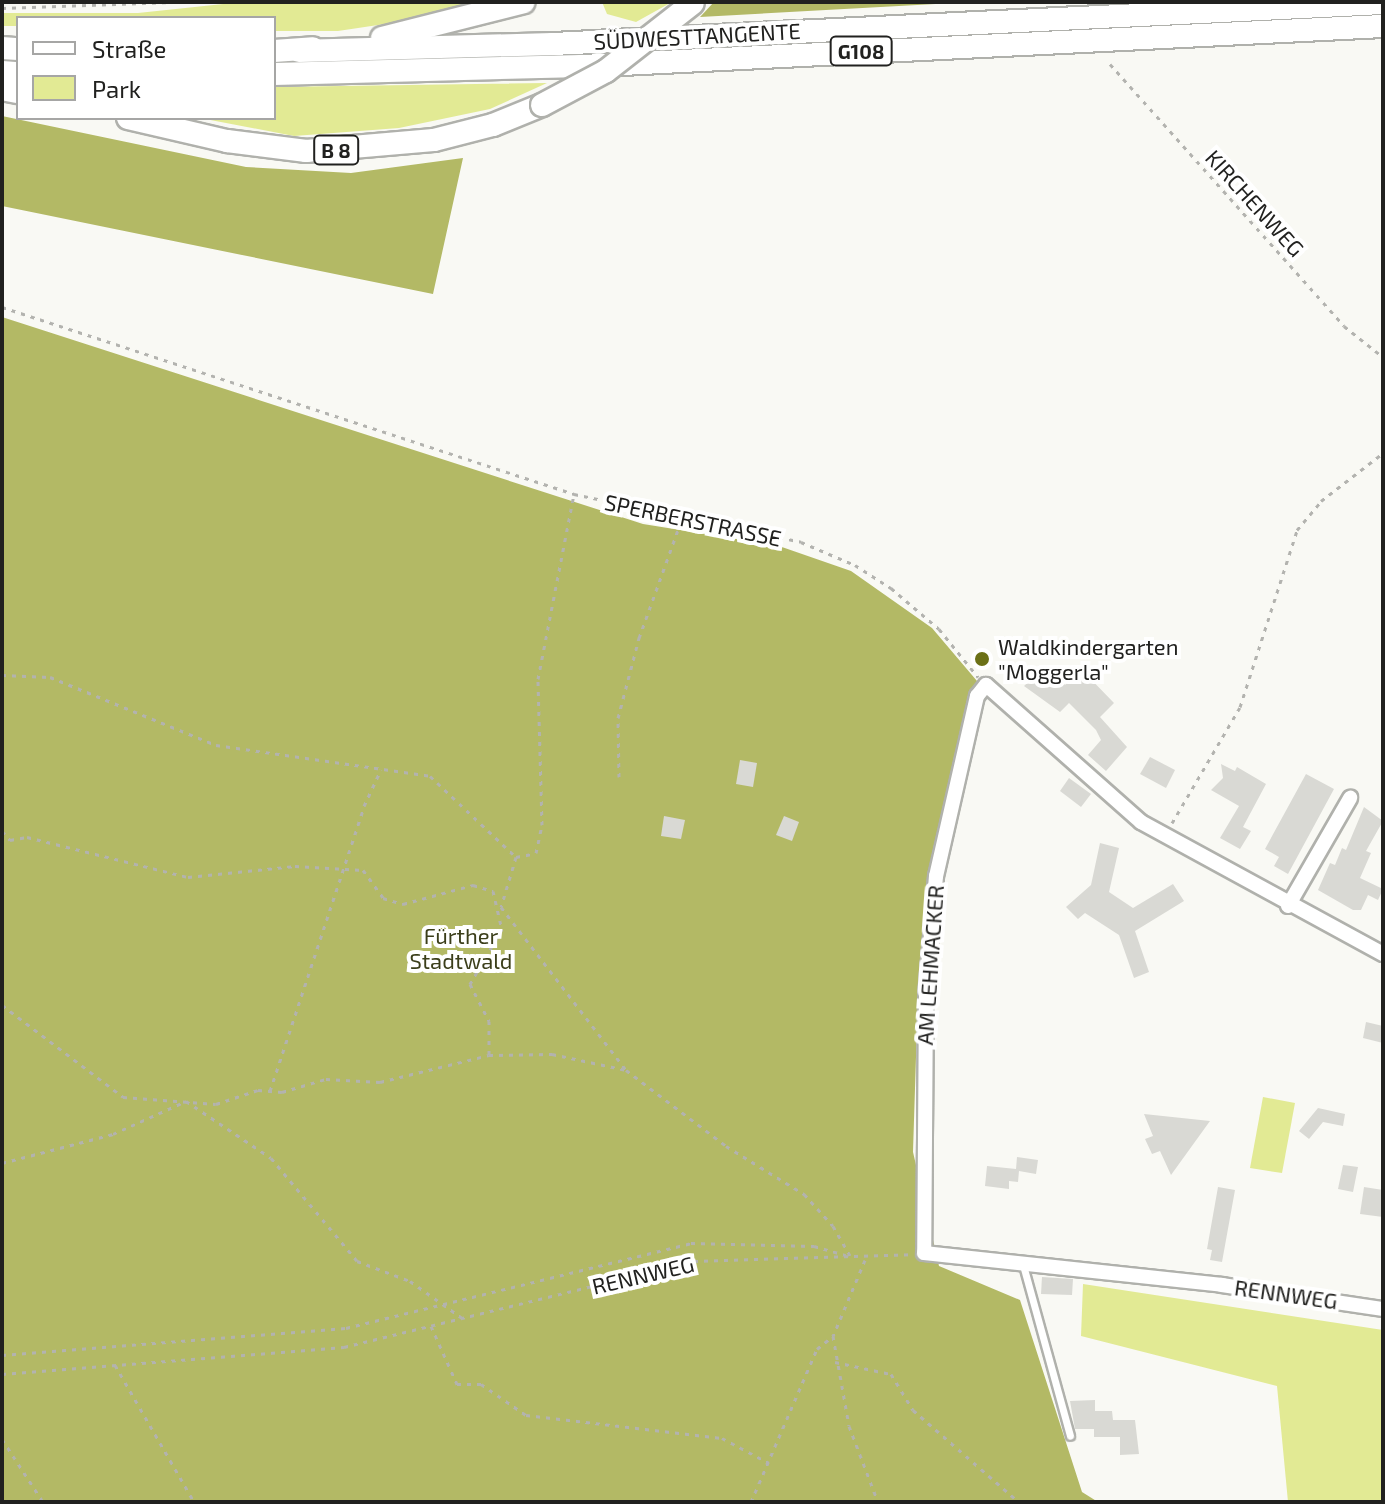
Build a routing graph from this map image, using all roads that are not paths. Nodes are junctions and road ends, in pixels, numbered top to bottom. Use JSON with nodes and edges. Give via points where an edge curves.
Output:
{"nodes":[{"id":1,"x":524,"y":2,"type":"edge"},
{"id":2,"x":694,"y":3,"type":"edge"},
{"id":3,"x":1383,"y":3,"type":"edge"},
{"id":4,"x":1383,"y":26,"type":"edge"},
{"id":5,"x":276,"y":51,"type":"edge"},
{"id":6,"x":299,"y":51,"type":"junction"},
{"id":7,"x":276,"y":74,"type":"edge"},
{"id":8,"x":137,"y":120,"type":"edge"},
{"id":9,"x":1350,"y":798,"type":"dead end"},
{"id":10,"x":1288,"y":906,"type":"junction"},
{"id":11,"x":1383,"y":954,"type":"edge"},
{"id":12,"x":924,"y":1253,"type":"joint"},
{"id":13,"x":1023,"y":1263,"type":"junction"},
{"id":14,"x":1383,"y":1309,"type":"edge"},
{"id":15,"x":1070,"y":1436,"type":"dead end"}],
"edges":[{"from":1,"to":6,"type":"highway","via":[[446,25]]},
{"from":2,"to":8,"type":"highway","number":"B 8","bridge":true,"via":[[606,71],[542,105],[434,140],[320,150],[227,141]]},
{"from":3,"to":6,"type":"highway","name":"SÜDWESTTANGENTE","number":"G108","via":[[553,44]]},
{"from":4,"to":7,"type":"highway","name":"SÜDWESTTANGENTE","number":"G108"},
{"from":5,"to":6,"type":"highway"},
{"from":9,"to":10,"type":"street"},
{"from":10,"to":11,"type":"street"},
{"from":10,"to":12,"type":"street","name":"AM LEHMACKER","via":[[1165,836],[1104,792],[986,685],[977,696],[936,876],[926,995]]},
{"from":12,"to":13,"type":"street","name":"RENNWEG"},
{"from":13,"to":14,"type":"street","name":"RENNWEG"},
{"from":13,"to":15,"type":"lane"}]}
